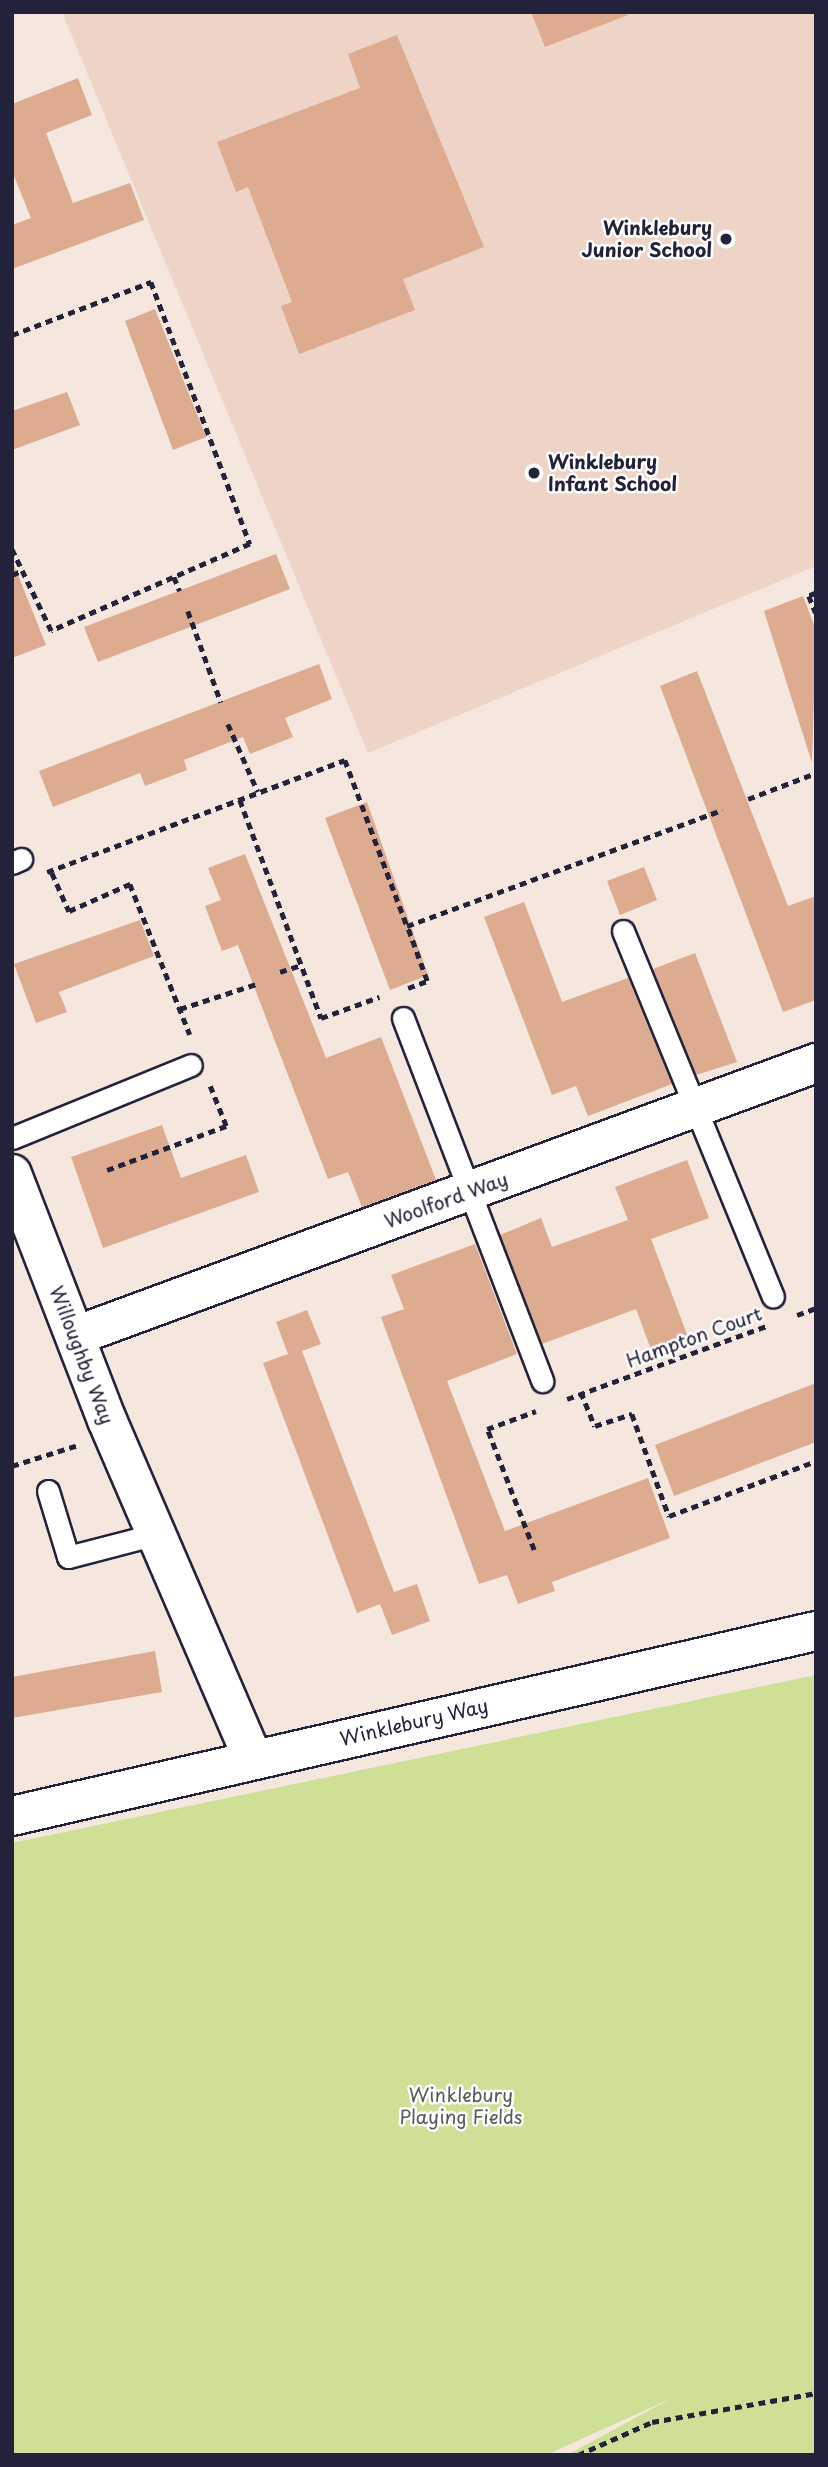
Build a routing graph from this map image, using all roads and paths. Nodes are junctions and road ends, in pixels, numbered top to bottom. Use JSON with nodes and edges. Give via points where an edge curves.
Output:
{"nodes":[{"id":1,"x":12,"y":335,"type":"edge"},
{"id":2,"x":12,"y":550,"type":"edge"},
{"id":3,"x":23,"y":570,"type":"junction"},
{"id":4,"x":12,"y":575,"type":"edge"},
{"id":5,"x":174,"y":577,"type":"junction"},
{"id":6,"x":180,"y":591,"type":"dead end"},
{"id":7,"x":816,"y":593,"type":"edge"},
{"id":8,"x":187,"y":611,"type":"dead end"},
{"id":9,"x":816,"y":613,"type":"edge"},
{"id":10,"x":221,"y":702,"type":"dead end"},
{"id":11,"x":228,"y":724,"type":"dead end"},
{"id":12,"x":816,"y":773,"type":"edge"},
{"id":13,"x":258,"y":792,"type":"junction"},
{"id":14,"x":748,"y":799,"type":"dead end"},
{"id":15,"x":240,"y":800,"type":"junction"},
{"id":16,"x":722,"y":810,"type":"dead end"},
{"id":17,"x":24,"y":864,"type":"edge"},
{"id":18,"x":52,"y":873,"type":"junction"},
{"id":19,"x":407,"y":926,"type":"junction"},
{"id":20,"x":623,"y":931,"type":"dead end"},
{"id":21,"x":301,"y":965,"type":"junction"},
{"id":22,"x":280,"y":972,"type":"dead end"},
{"id":23,"x":258,"y":982,"type":"dead end"},
{"id":24,"x":404,"y":989,"type":"dead end"},
{"id":25,"x":393,"y":993,"type":"dead end"},
{"id":26,"x":180,"y":1009,"type":"junction"},
{"id":27,"x":403,"y":1018,"type":"dead end"},
{"id":28,"x":197,"y":1063,"type":"junction"},
{"id":29,"x":816,"y":1063,"type":"edge"},
{"id":30,"x":696,"y":1109,"type":"junction"},
{"id":31,"x":12,"y":1138,"type":"edge"},
{"id":32,"x":107,"y":1170,"type":"dead end"},
{"id":33,"x":12,"y":1174,"type":"edge"},
{"id":34,"x":469,"y":1191,"type":"junction"},
{"id":35,"x":773,"y":1296,"type":"dead end"},
{"id":36,"x":816,"y":1308,"type":"edge"},
{"id":37,"x":792,"y":1317,"type":"dead end"},
{"id":38,"x":781,"y":1321,"type":"dead end"},
{"id":39,"x":75,"y":1336,"type":"junction"},
{"id":40,"x":542,"y":1381,"type":"dead end"},
{"id":41,"x":581,"y":1392,"type":"junction"},
{"id":42,"x":561,"y":1401,"type":"dead end"},
{"id":43,"x":539,"y":1410,"type":"dead end"},
{"id":44,"x":90,"y":1441,"type":"dead end"},
{"id":45,"x":816,"y":1461,"type":"edge"},
{"id":46,"x":12,"y":1466,"type":"edge"},
{"id":47,"x":48,"y":1491,"type":"dead end"},
{"id":48,"x":156,"y":1534,"type":"junction"},
{"id":49,"x":534,"y":1550,"type":"dead end"},
{"id":50,"x":816,"y":1631,"type":"edge"},
{"id":51,"x":253,"y":1759,"type":"junction"},
{"id":52,"x":12,"y":1816,"type":"edge"},
{"id":53,"x":816,"y":2393,"type":"edge"},
{"id":54,"x":578,"y":2455,"type":"edge"}],
"edges":[{"from":1,"to":5,"type":"path","via":[[151,282],[250,544]]},
{"from":2,"to":3,"type":"path"},
{"from":3,"to":4,"type":"path"},
{"from":3,"to":5,"type":"path","via":[[51,631]]},
{"from":5,"to":6,"type":"path"},
{"from":7,"to":9,"type":"path","via":[[809,596]]},
{"from":8,"to":10,"type":"path"},
{"from":11,"to":13,"type":"path"},
{"from":12,"to":14,"type":"path"},
{"from":13,"to":15,"type":"path"},
{"from":13,"to":19,"type":"path","via":[[345,760]]},
{"from":15,"to":18,"type":"path"},
{"from":15,"to":21,"type":"path"},
{"from":16,"to":19,"type":"path"},
{"from":17,"to":18,"type":"path"},
{"from":18,"to":26,"type":"path","via":[[69,911],[130,884]]},
{"from":19,"to":24,"type":"path","via":[[427,981]]},
{"from":20,"to":30,"type":"lane"},
{"from":21,"to":22,"type":"path"},
{"from":21,"to":25,"type":"path","via":[[321,1018]]},
{"from":23,"to":26,"type":"path"},
{"from":26,"to":28,"type":"path"},
{"from":27,"to":34,"type":"lane"},
{"from":28,"to":31,"type":"lane"},
{"from":28,"to":32,"type":"path","via":[[226,1126]]},
{"from":29,"to":30,"type":"street","name":"Woolford Way"},
{"from":30,"to":34,"type":"street","name":"Woolford Way"},
{"from":30,"to":35,"type":"lane"},
{"from":33,"to":39,"type":"street","name":"Willoughby Way"},
{"from":34,"to":39,"type":"street","name":"Woolford Way"},
{"from":34,"to":40,"type":"lane"},
{"from":36,"to":37,"type":"path","name":"Hampton Court"},
{"from":38,"to":41,"type":"path","name":"Hampton Court"},
{"from":39,"to":48,"type":"street","name":"Willoughby Way"},
{"from":41,"to":42,"type":"path","name":"Hampton Court"},
{"from":41,"to":45,"type":"path","via":[[594,1426],[632,1414],[669,1516]]},
{"from":43,"to":49,"type":"path","via":[[487,1429]]},
{"from":44,"to":46,"type":"path"},
{"from":47,"to":48,"type":"lane","via":[[68,1557]]},
{"from":48,"to":51,"type":"street","name":"Willoughby Way"},
{"from":50,"to":51,"type":"street","name":"Winklebury Way"},
{"from":51,"to":52,"type":"street","name":"Winklebury Way"},
{"from":53,"to":54,"type":"path","via":[[652,2422]]}]}
